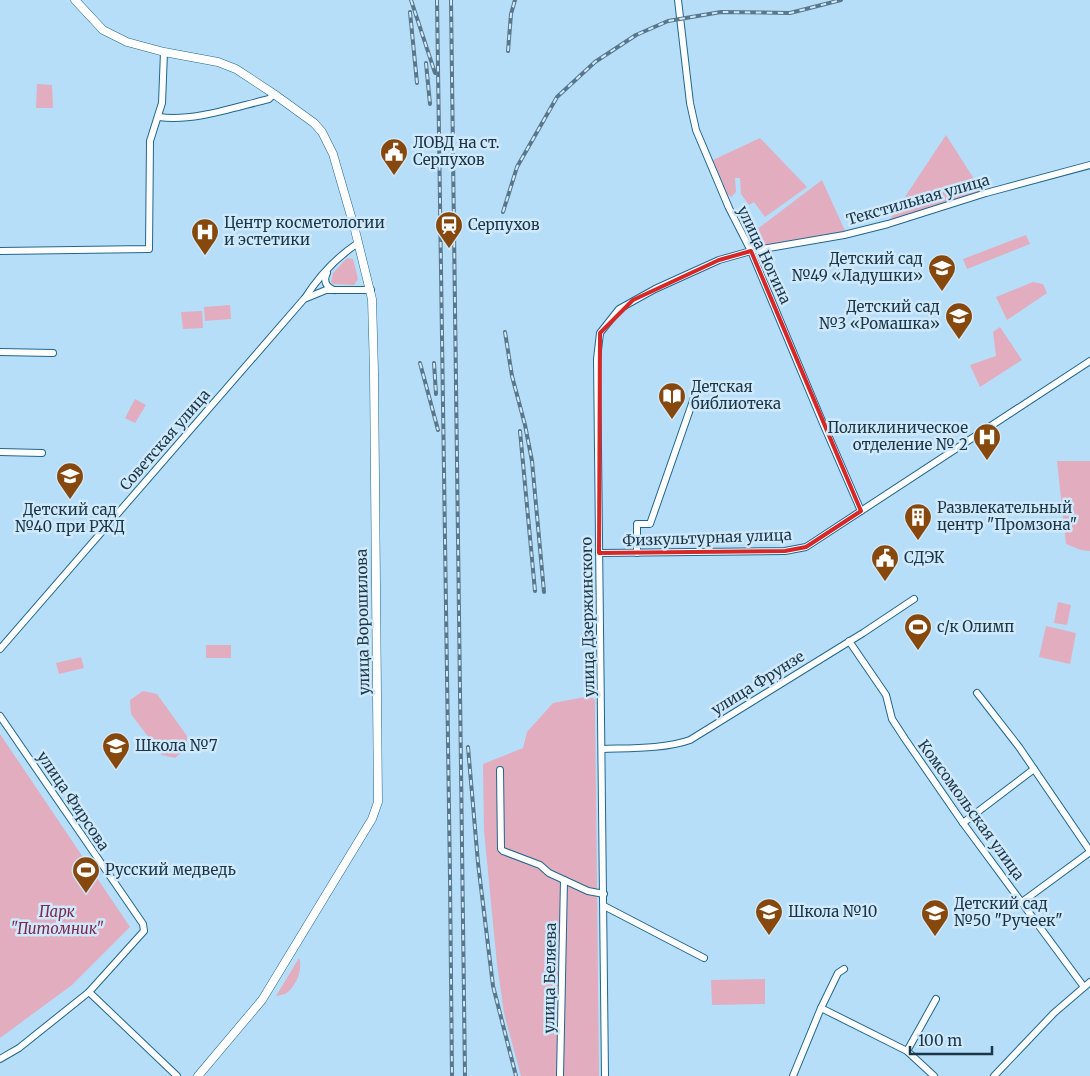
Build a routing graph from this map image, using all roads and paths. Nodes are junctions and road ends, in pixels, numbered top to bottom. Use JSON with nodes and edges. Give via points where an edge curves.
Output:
{"nodes":[{"id":1,"x":75,"y":0,"type":"edge"},
{"id":2,"x":678,"y":0,"type":"edge"},
{"id":3,"x":164,"y":52,"type":"junction"},
{"id":4,"x":274,"y":94,"type":"junction"},
{"id":5,"x":159,"y":117,"type":"junction"},
{"id":6,"x":1090,"y":165,"type":"edge"},
{"id":7,"x":358,"y":243,"type":"junction"},
{"id":8,"x":0,"y":251,"type":"edge"},
{"id":9,"x":751,"y":251,"type":"junction"},
{"id":10,"x":329,"y":267,"type":"junction"},
{"id":11,"x":371,"y":290,"type":"junction"},
{"id":12,"x":335,"y":291,"type":"junction"},
{"id":13,"x":304,"y":299,"type":"junction"},
{"id":14,"x":0,"y":352,"type":"edge"},
{"id":15,"x":52,"y":354,"type":"dead end"},
{"id":16,"x":1090,"y":362,"type":"edge"},
{"id":17,"x":695,"y":395,"type":"dead end"},
{"id":18,"x":0,"y":452,"type":"edge"},
{"id":19,"x":42,"y":453,"type":"dead end"},
{"id":20,"x":861,"y":511,"type":"junction"},
{"id":21,"x":599,"y":553,"type":"junction"},
{"id":22,"x":637,"y":553,"type":"junction"},
{"id":23,"x":914,"y":599,"type":"dead end"},
{"id":24,"x":849,"y":640,"type":"junction"},
{"id":25,"x":0,"y":649,"type":"edge"},
{"id":26,"x":977,"y":693,"type":"dead end"},
{"id":27,"x":0,"y":716,"type":"edge"},
{"id":28,"x":602,"y":749,"type":"junction"},
{"id":29,"x":1034,"y":769,"type":"junction"},
{"id":30,"x":500,"y":770,"type":"dead end"},
{"id":31,"x":963,"y":823,"type":"junction"},
{"id":32,"x":1090,"y":852,"type":"edge"},
{"id":33,"x":564,"y":880,"type":"junction"},
{"id":34,"x":604,"y":894,"type":"junction"},
{"id":35,"x":1022,"y":902,"type":"junction"},
{"id":36,"x":604,"y":906,"type":"junction"},
{"id":37,"x":704,"y":958,"type":"dead end"},
{"id":38,"x":844,"y":969,"type":"dead end"},
{"id":39,"x":1090,"y":982,"type":"edge"},
{"id":40,"x":1084,"y":987,"type":"junction"},
{"id":41,"x":89,"y":992,"type":"junction"},
{"id":42,"x":936,"y":999,"type":"dead end"},
{"id":43,"x":821,"y":1008,"type":"junction"},
{"id":44,"x":907,"y":1050,"type":"junction"},
{"id":45,"x":0,"y":1059,"type":"edge"},
{"id":46,"x":177,"y":1076,"type":"edge"},
{"id":47,"x":198,"y":1076,"type":"edge"},
{"id":48,"x":560,"y":1076,"type":"edge"},
{"id":49,"x":605,"y":1076,"type":"edge"},
{"id":50,"x":793,"y":1076,"type":"edge"},
{"id":51,"x":934,"y":1076,"type":"edge"},
{"id":52,"x":994,"y":1076,"type":"edge"}],
"edges":[{"from":1,"to":3,"type":"main road","via":[[103,30],[127,42]]},
{"from":2,"to":9,"type":"street","name":"улица Ногина","via":[[696,130]]},
{"from":3,"to":4,"type":"main road","via":[[230,66]]},
{"from":3,"to":5,"type":"street"},
{"from":4,"to":5,"type":"street","via":[[269,99],[194,116]]},
{"from":4,"to":7,"type":"main road","name":"улица Ворошилова","via":[[322,132],[333,154]]},
{"from":5,"to":8,"type":"street","via":[[150,144],[149,249]]},
{"from":6,"to":9,"type":"street","name":"Текстильная улица","via":[[882,225]]},
{"from":7,"to":10,"type":"street","name":"Советская улица"},
{"from":7,"to":11,"type":"main road","name":"улица Ворошилова"},
{"from":9,"to":20,"type":"street","name":"улица Ногина"},
{"from":9,"to":21,"type":"street","name":"улица Дзержинского","via":[[719,260],[633,300],[600,333],[597,359]]},
{"from":10,"to":12,"type":"street","via":[[325,280]]},
{"from":10,"to":13,"type":"street","name":"Советская улица"},
{"from":11,"to":12,"type":"street"},
{"from":11,"to":47,"type":"main road","name":"улица Ворошилова","via":[[378,802],[372,819],[265,996]]},
{"from":12,"to":13,"type":"street","via":[[321,291]]},
{"from":13,"to":25,"type":"street","name":"Советская улица"},
{"from":14,"to":15,"type":"street"},
{"from":16,"to":20,"type":"street","name":"Физкультурная улица"},
{"from":17,"to":22,"type":"street","via":[[650,524],[636,524]]},
{"from":18,"to":19,"type":"street"},
{"from":20,"to":22,"type":"street","name":"Физкультурная улица","via":[[806,547],[785,551]]},
{"from":21,"to":22,"type":"street","name":"Физкультурная улица"},
{"from":21,"to":28,"type":"street","name":"улица Дзержинского"},
{"from":23,"to":24,"type":"street","name":"улица Фрунзе"},
{"from":24,"to":28,"type":"street","name":"улица Фрунзе","via":[[690,740],[638,748]]},
{"from":24,"to":31,"type":"street","name":"Комсомольская улица","via":[[886,694],[892,719]]},
{"from":26,"to":29,"type":"street"},
{"from":27,"to":41,"type":"street","name":"улица Фирсова","via":[[143,924],[141,936]]},
{"from":28,"to":34,"type":"street","name":"улица Дзержинского"},
{"from":29,"to":31,"type":"street"},
{"from":29,"to":32,"type":"street"},
{"from":30,"to":33,"type":"street","via":[[501,849],[540,865]]},
{"from":31,"to":35,"type":"street","name":"Комсомольская улица"},
{"from":32,"to":35,"type":"street"},
{"from":33,"to":34,"type":"street"},
{"from":33,"to":48,"type":"street","name":"улица Беляева"},
{"from":34,"to":36,"type":"street","name":"улица Дзержинского"},
{"from":35,"to":40,"type":"street","name":"Комсомольская улица"},
{"from":36,"to":37,"type":"street"},
{"from":36,"to":49,"type":"street","name":"улица Дзержинского"},
{"from":38,"to":43,"type":"street","via":[[838,973]]},
{"from":39,"to":40,"type":"street"},
{"from":40,"to":52,"type":"street","via":[[1054,1013]]},
{"from":41,"to":45,"type":"street","name":"улица Фирсова","via":[[19,1048]]},
{"from":41,"to":46,"type":"street"},
{"from":42,"to":44,"type":"street"},
{"from":43,"to":44,"type":"street"},
{"from":43,"to":50,"type":"street"},
{"from":44,"to":51,"type":"street"}]}
